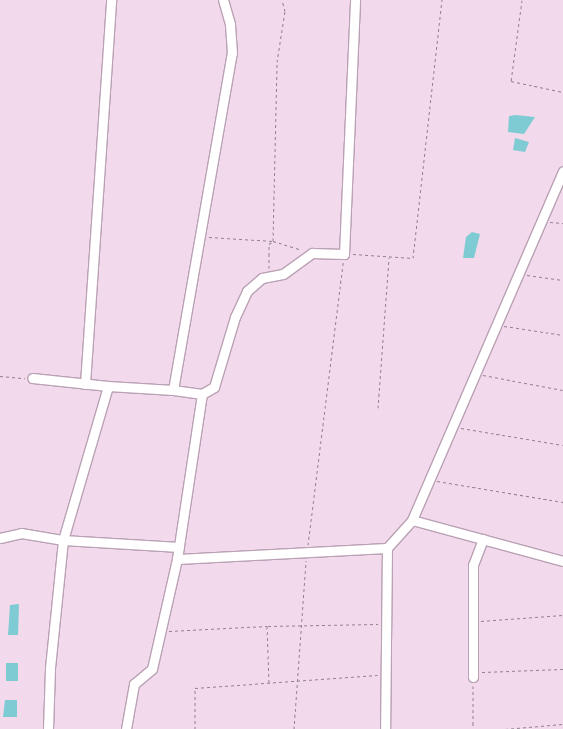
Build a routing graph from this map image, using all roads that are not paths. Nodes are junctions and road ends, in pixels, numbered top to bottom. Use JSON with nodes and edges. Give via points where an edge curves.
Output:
{"nodes":[{"id":1,"x":111,"y":0,"type":"edge"},
{"id":2,"x":223,"y":0,"type":"edge"},
{"id":3,"x":355,"y":0,"type":"edge"},
{"id":4,"x":563,"y":171,"type":"edge"},
{"id":5,"x":32,"y":378,"type":"road end"},
{"id":6,"x":84,"y":384,"type":"junction"},
{"id":7,"x":108,"y":386,"type":"junction"},
{"id":8,"x":174,"y":390,"type":"junction"},
{"id":9,"x":202,"y":394,"type":"junction"},
{"id":10,"x":412,"y":520,"type":"junction"},
{"id":11,"x":0,"y":538,"type":"edge"},
{"id":12,"x":483,"y":539,"type":"junction"},
{"id":13,"x":63,"y":540,"type":"junction"},
{"id":14,"x":179,"y":547,"type":"junction"},
{"id":15,"x":387,"y":548,"type":"junction"},
{"id":16,"x":177,"y":559,"type":"junction"},
{"id":17,"x":563,"y":561,"type":"edge"},
{"id":18,"x":473,"y":674,"type":"road end"},
{"id":19,"x":48,"y":729,"type":"edge"},
{"id":20,"x":126,"y":729,"type":"edge"},
{"id":21,"x":385,"y":729,"type":"edge"}],
"edges":[{"from":1,"to":6,"type":"street"},
{"from":2,"to":8,"type":"street","via":[[230,24],[232,53]]},
{"from":3,"to":9,"type":"street","via":[[344,254],[312,253],[283,274],[262,278],[247,291],[235,317],[214,387]]},
{"from":4,"to":10,"type":"street"},
{"from":5,"to":6,"type":"street"},
{"from":6,"to":7,"type":"street"},
{"from":7,"to":8,"type":"street"},
{"from":7,"to":13,"type":"street"},
{"from":8,"to":9,"type":"street"},
{"from":9,"to":14,"type":"street"},
{"from":10,"to":12,"type":"street"},
{"from":10,"to":15,"type":"street"},
{"from":11,"to":13,"type":"street","via":[[21,533]]},
{"from":12,"to":17,"type":"street"},
{"from":12,"to":18,"type":"street","via":[[473,565]]},
{"from":13,"to":14,"type":"street"},
{"from":13,"to":19,"type":"street","via":[[50,668]]},
{"from":14,"to":16,"type":"street"},
{"from":15,"to":16,"type":"street"},
{"from":15,"to":21,"type":"street"},
{"from":16,"to":20,"type":"street","via":[[152,670],[134,684]]}]}
